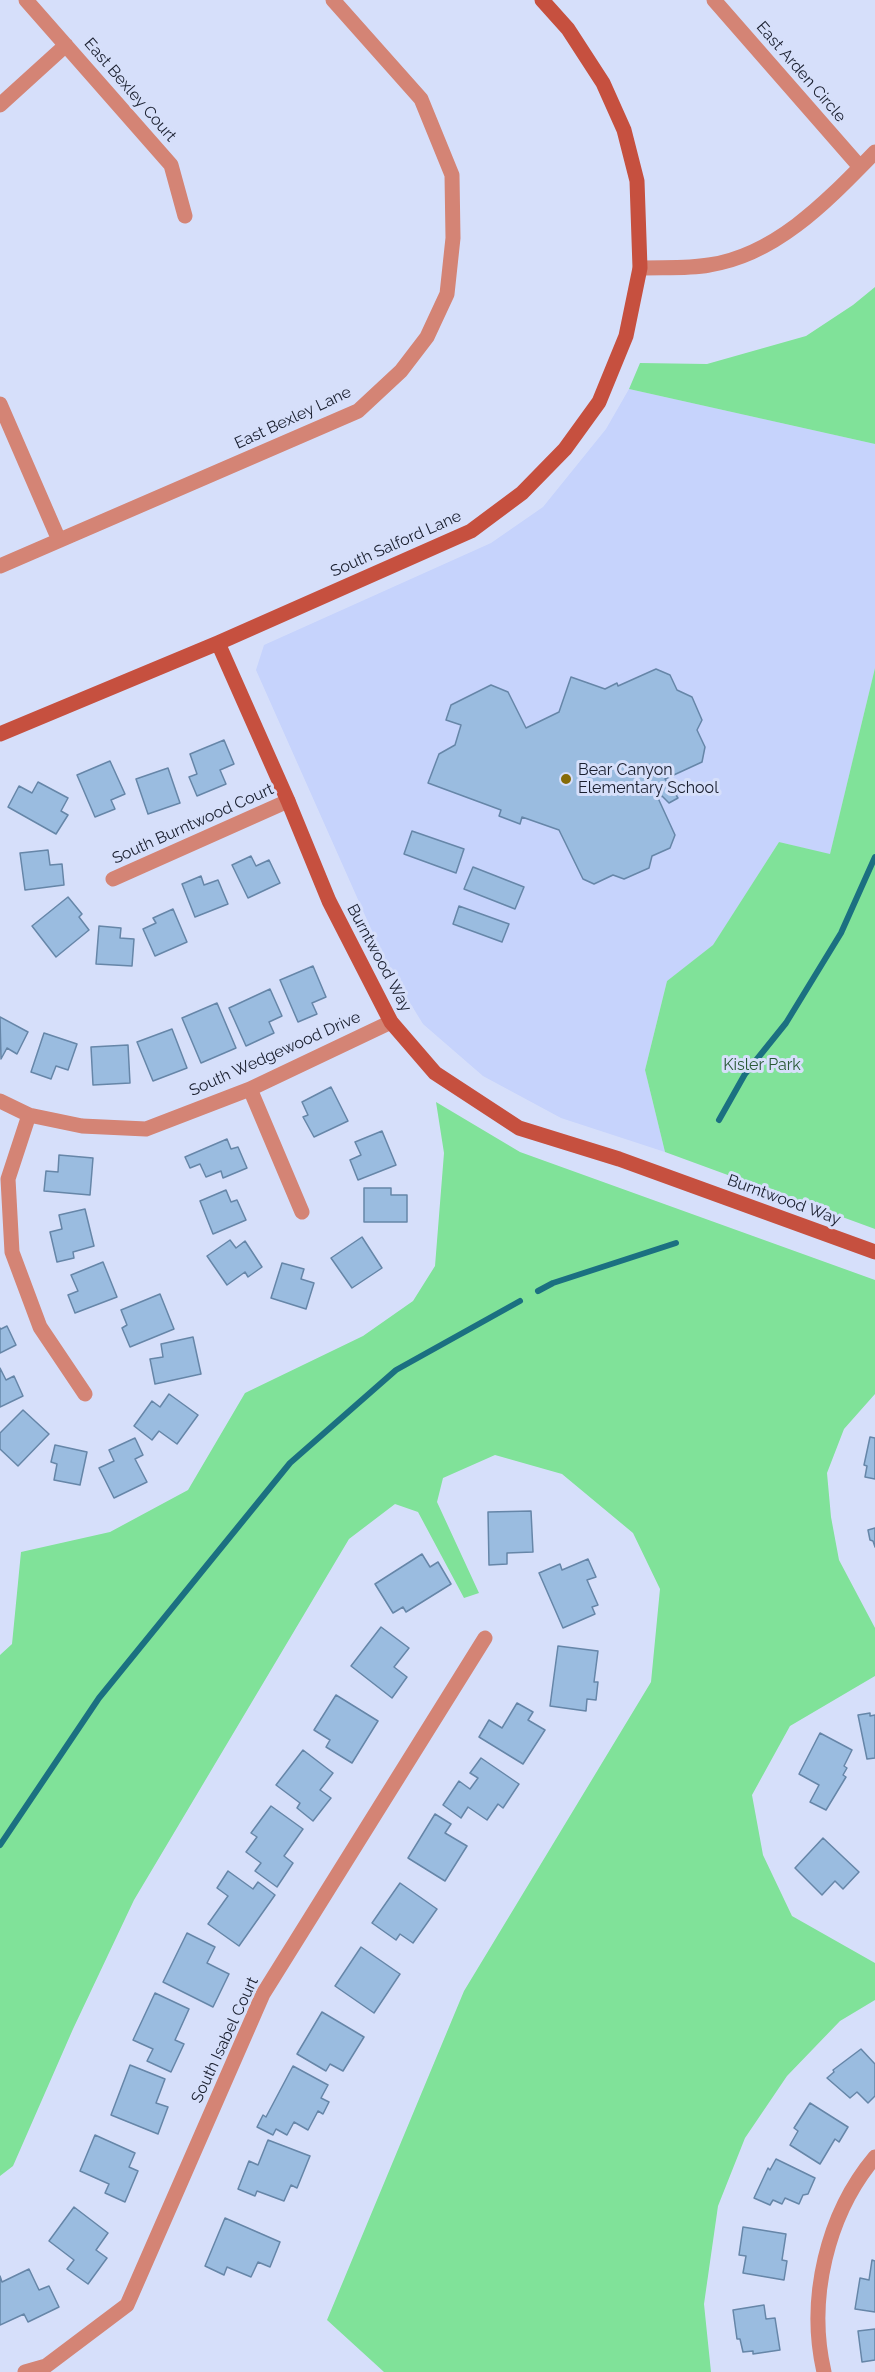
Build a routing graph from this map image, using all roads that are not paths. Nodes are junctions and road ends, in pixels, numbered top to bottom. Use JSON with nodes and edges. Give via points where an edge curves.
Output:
{"nodes":[{"id":1,"x":26,"y":0,"type":"edge"},
{"id":2,"x":333,"y":0,"type":"edge"},
{"id":3,"x":542,"y":0,"type":"edge"},
{"id":4,"x":714,"y":0,"type":"edge"},
{"id":5,"x":66,"y":45,"type":"junction"},
{"id":6,"x":0,"y":105,"type":"edge"},
{"id":7,"x":875,"y":152,"type":"edge"},
{"id":8,"x":860,"y":167,"type":"junction"},
{"id":9,"x":185,"y":216,"type":"dead end"},
{"id":10,"x":640,"y":268,"type":"junction"},
{"id":11,"x":0,"y":404,"type":"edge"},
{"id":12,"x":59,"y":540,"type":"junction"},
{"id":13,"x":0,"y":566,"type":"edge"},
{"id":14,"x":218,"y":643,"type":"junction"},
{"id":15,"x":0,"y":734,"type":"edge"},
{"id":16,"x":288,"y":801,"type":"junction"},
{"id":17,"x":113,"y":879,"type":"dead end"},
{"id":18,"x":391,"y":1022,"type":"junction"},
{"id":19,"x":250,"y":1089,"type":"junction"},
{"id":20,"x":0,"y":1101,"type":"edge"},
{"id":21,"x":29,"y":1115,"type":"junction"},
{"id":22,"x":302,"y":1212,"type":"dead end"},
{"id":23,"x":875,"y":1252,"type":"edge"},
{"id":24,"x":85,"y":1394,"type":"dead end"},
{"id":25,"x":485,"y":1638,"type":"dead end"},
{"id":26,"x":875,"y":2157,"type":"edge"},
{"id":27,"x":26,"y":2372,"type":"edge"},
{"id":28,"x":824,"y":2372,"type":"edge"}],
"edges":[{"from":1,"to":5,"type":"street","name":"East Bexley Court"},
{"from":2,"to":12,"type":"street","name":"East Bexley Lane","via":[[421,99],[452,175],[453,238],[447,294],[427,337],[401,371],[358,411]]},
{"from":3,"to":10,"type":"street","name":"South Salford Lane","via":[[568,29],[603,83],[624,130],[637,181]]},
{"from":4,"to":8,"type":"street","name":"East Arden Circle"},
{"from":5,"to":6,"type":"street"},
{"from":5,"to":9,"type":"street","name":"East Bexley Court","via":[[171,165]]},
{"from":7,"to":8,"type":"street"},
{"from":8,"to":10,"type":"street","via":[[803,221],[754,253],[710,265]]},
{"from":10,"to":14,"type":"street","name":"South Salford Lane","via":[[626,336],[599,402],[565,449],[522,493],[471,531]]},
{"from":11,"to":12,"type":"street"},
{"from":12,"to":13,"type":"street","name":"East Bexley Lane"},
{"from":14,"to":15,"type":"street","name":"South Salford Lane"},
{"from":14,"to":16,"type":"street","name":"Burntwood Way"},
{"from":16,"to":17,"type":"street","name":"South Burntwood Court"},
{"from":16,"to":18,"type":"street","name":"Burntwood Way","via":[[329,901]]},
{"from":18,"to":19,"type":"street","name":"South Wedgewood Drive"},
{"from":18,"to":23,"type":"street","name":"Burntwood Way","via":[[435,1074],[519,1128],[619,1159]]},
{"from":19,"to":21,"type":"street","name":"South Wedgewood Drive","via":[[146,1129],[82,1126]]},
{"from":19,"to":22,"type":"street"},
{"from":20,"to":21,"type":"street","name":"South Wedgewood Drive"},
{"from":21,"to":24,"type":"street","via":[[9,1179],[12,1252],[40,1327]]},
{"from":25,"to":27,"type":"street","name":"South Isabel Court","via":[[263,1994],[127,2305],[46,2366]]},
{"from":26,"to":28,"type":"street","via":[[858,2177],[836,2222],[827,2253],[819,2299],[819,2350]]}]}
